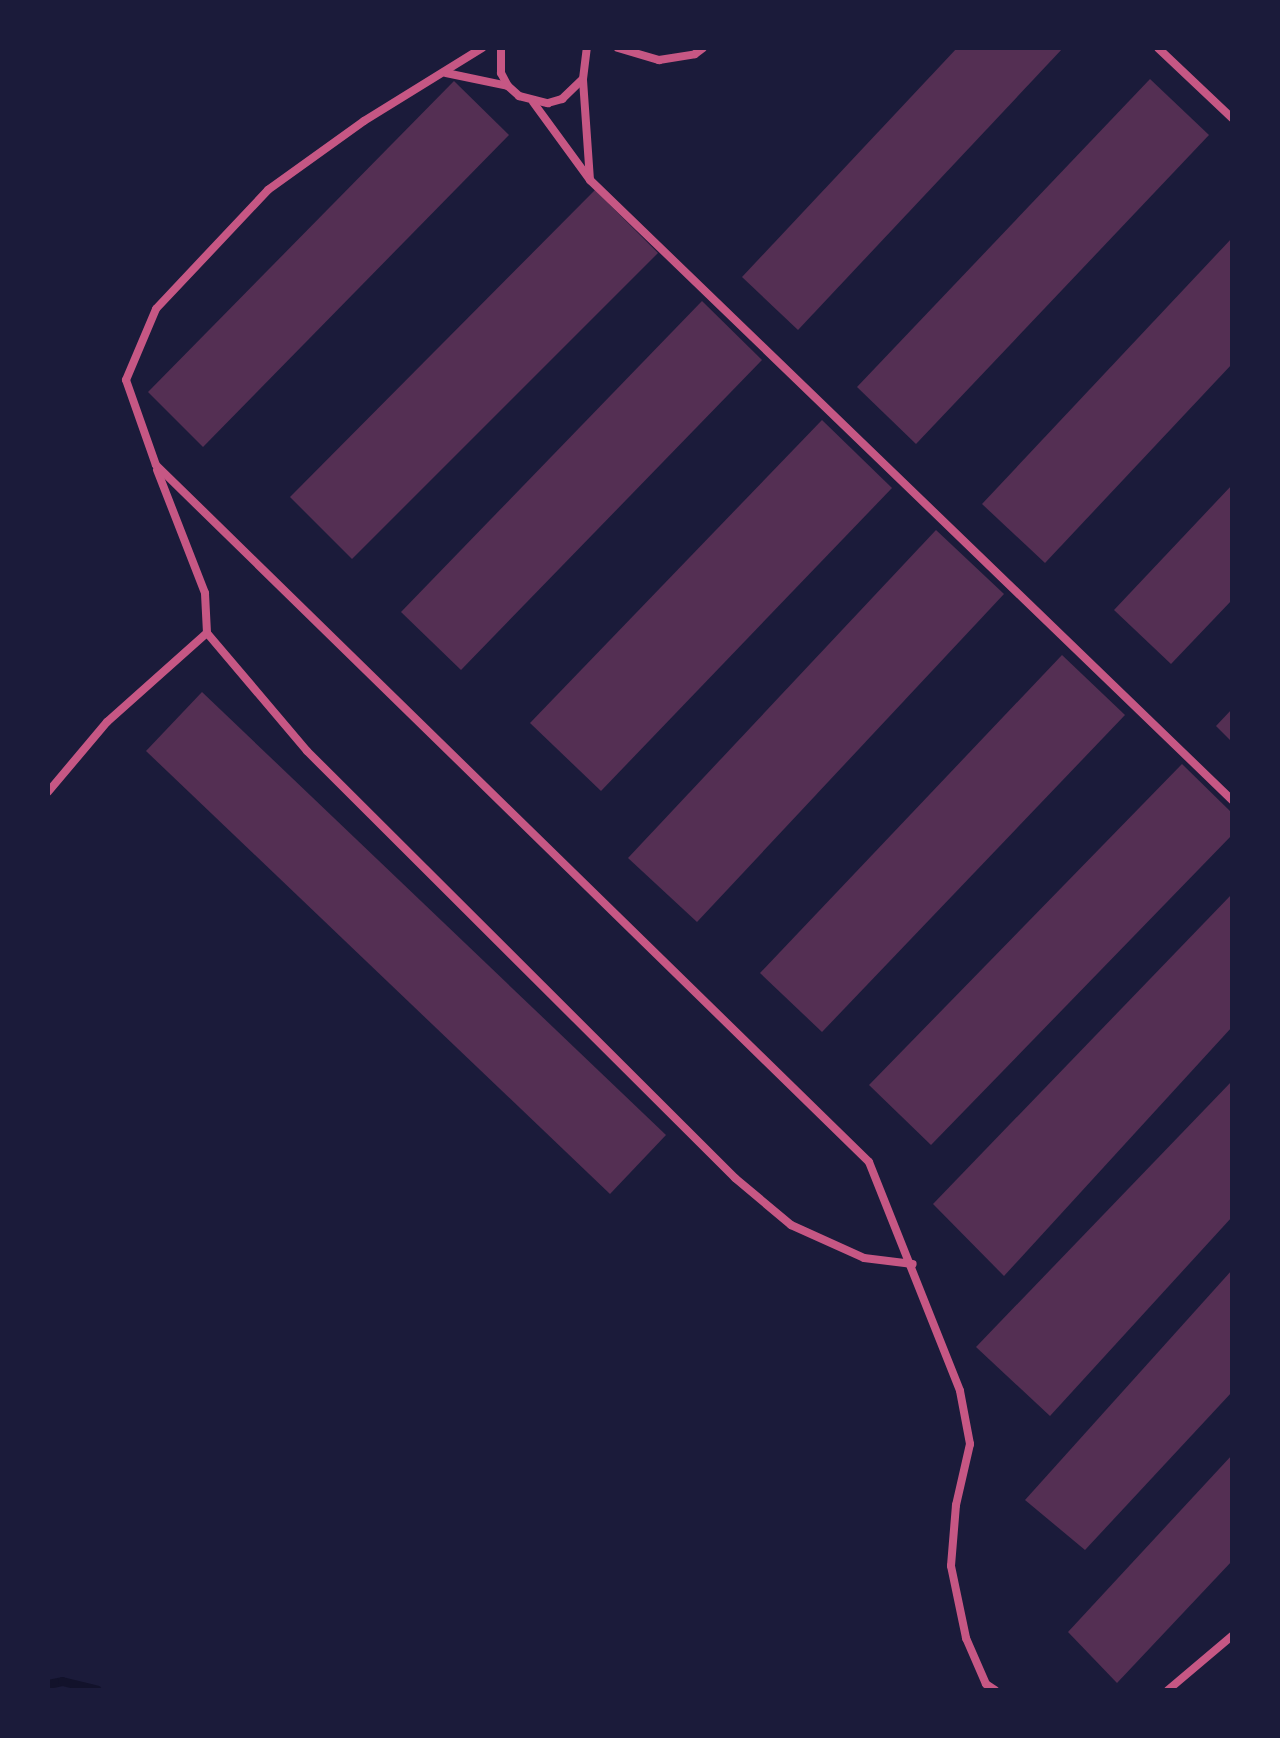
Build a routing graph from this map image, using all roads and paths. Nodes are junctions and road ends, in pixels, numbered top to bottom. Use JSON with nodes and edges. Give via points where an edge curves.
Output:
{"nodes":[{"id":1,"x":482,"y":48,"type":"edge"},
{"id":2,"x":501,"y":48,"type":"edge"},
{"id":3,"x":586,"y":48,"type":"edge"},
{"id":4,"x":618,"y":48,"type":"edge"},
{"id":5,"x":703,"y":48,"type":"edge"},
{"id":6,"x":1158,"y":48,"type":"edge"},
{"id":7,"x":446,"y":73,"type":"junction"},
{"id":8,"x":583,"y":79,"type":"junction"},
{"id":9,"x":508,"y":86,"type":"junction"},
{"id":10,"x":533,"y":102,"type":"junction"},
{"id":11,"x":1232,"y":118,"type":"edge"},
{"id":12,"x":590,"y":180,"type":"junction"},
{"id":13,"x":156,"y":466,"type":"junction"},
{"id":14,"x":207,"y":634,"type":"junction"},
{"id":15,"x":48,"y":792,"type":"edge"},
{"id":16,"x":1232,"y":800,"type":"edge"},
{"id":17,"x":913,"y":1264,"type":"junction"},
{"id":18,"x":1232,"y":1636,"type":"edge"},
{"id":19,"x":995,"y":1690,"type":"edge"},
{"id":20,"x":1168,"y":1690,"type":"edge"}],
"edges":[{"from":1,"to":7,"type":"lane"},
{"from":2,"to":9,"type":"lane"},
{"from":3,"to":8,"type":"lane"},
{"from":4,"to":5,"type":"lane","via":[[659,60]]},
{"from":6,"to":11,"type":"lane"},
{"from":7,"to":9,"type":"lane"},
{"from":7,"to":13,"type":"lane","via":[[364,120],[268,190],[156,309],[126,380]]},
{"from":8,"to":10,"type":"lane","via":[[562,99]]},
{"from":8,"to":12,"type":"lane"},
{"from":9,"to":10,"type":"lane"},
{"from":10,"to":12,"type":"lane"},
{"from":12,"to":16,"type":"lane"},
{"from":13,"to":14,"type":"lane","via":[[205,593]]},
{"from":13,"to":17,"type":"lane","via":[[869,1162]]},
{"from":14,"to":15,"type":"lane","via":[[108,722]]},
{"from":14,"to":17,"type":"lane","via":[[308,751],[734,1178],[791,1225],[864,1258]]},
{"from":17,"to":19,"type":"lane","via":[[964,1409],[970,1444],[956,1504],[952,1566],[966,1638]]},
{"from":18,"to":20,"type":"lane"}]}
